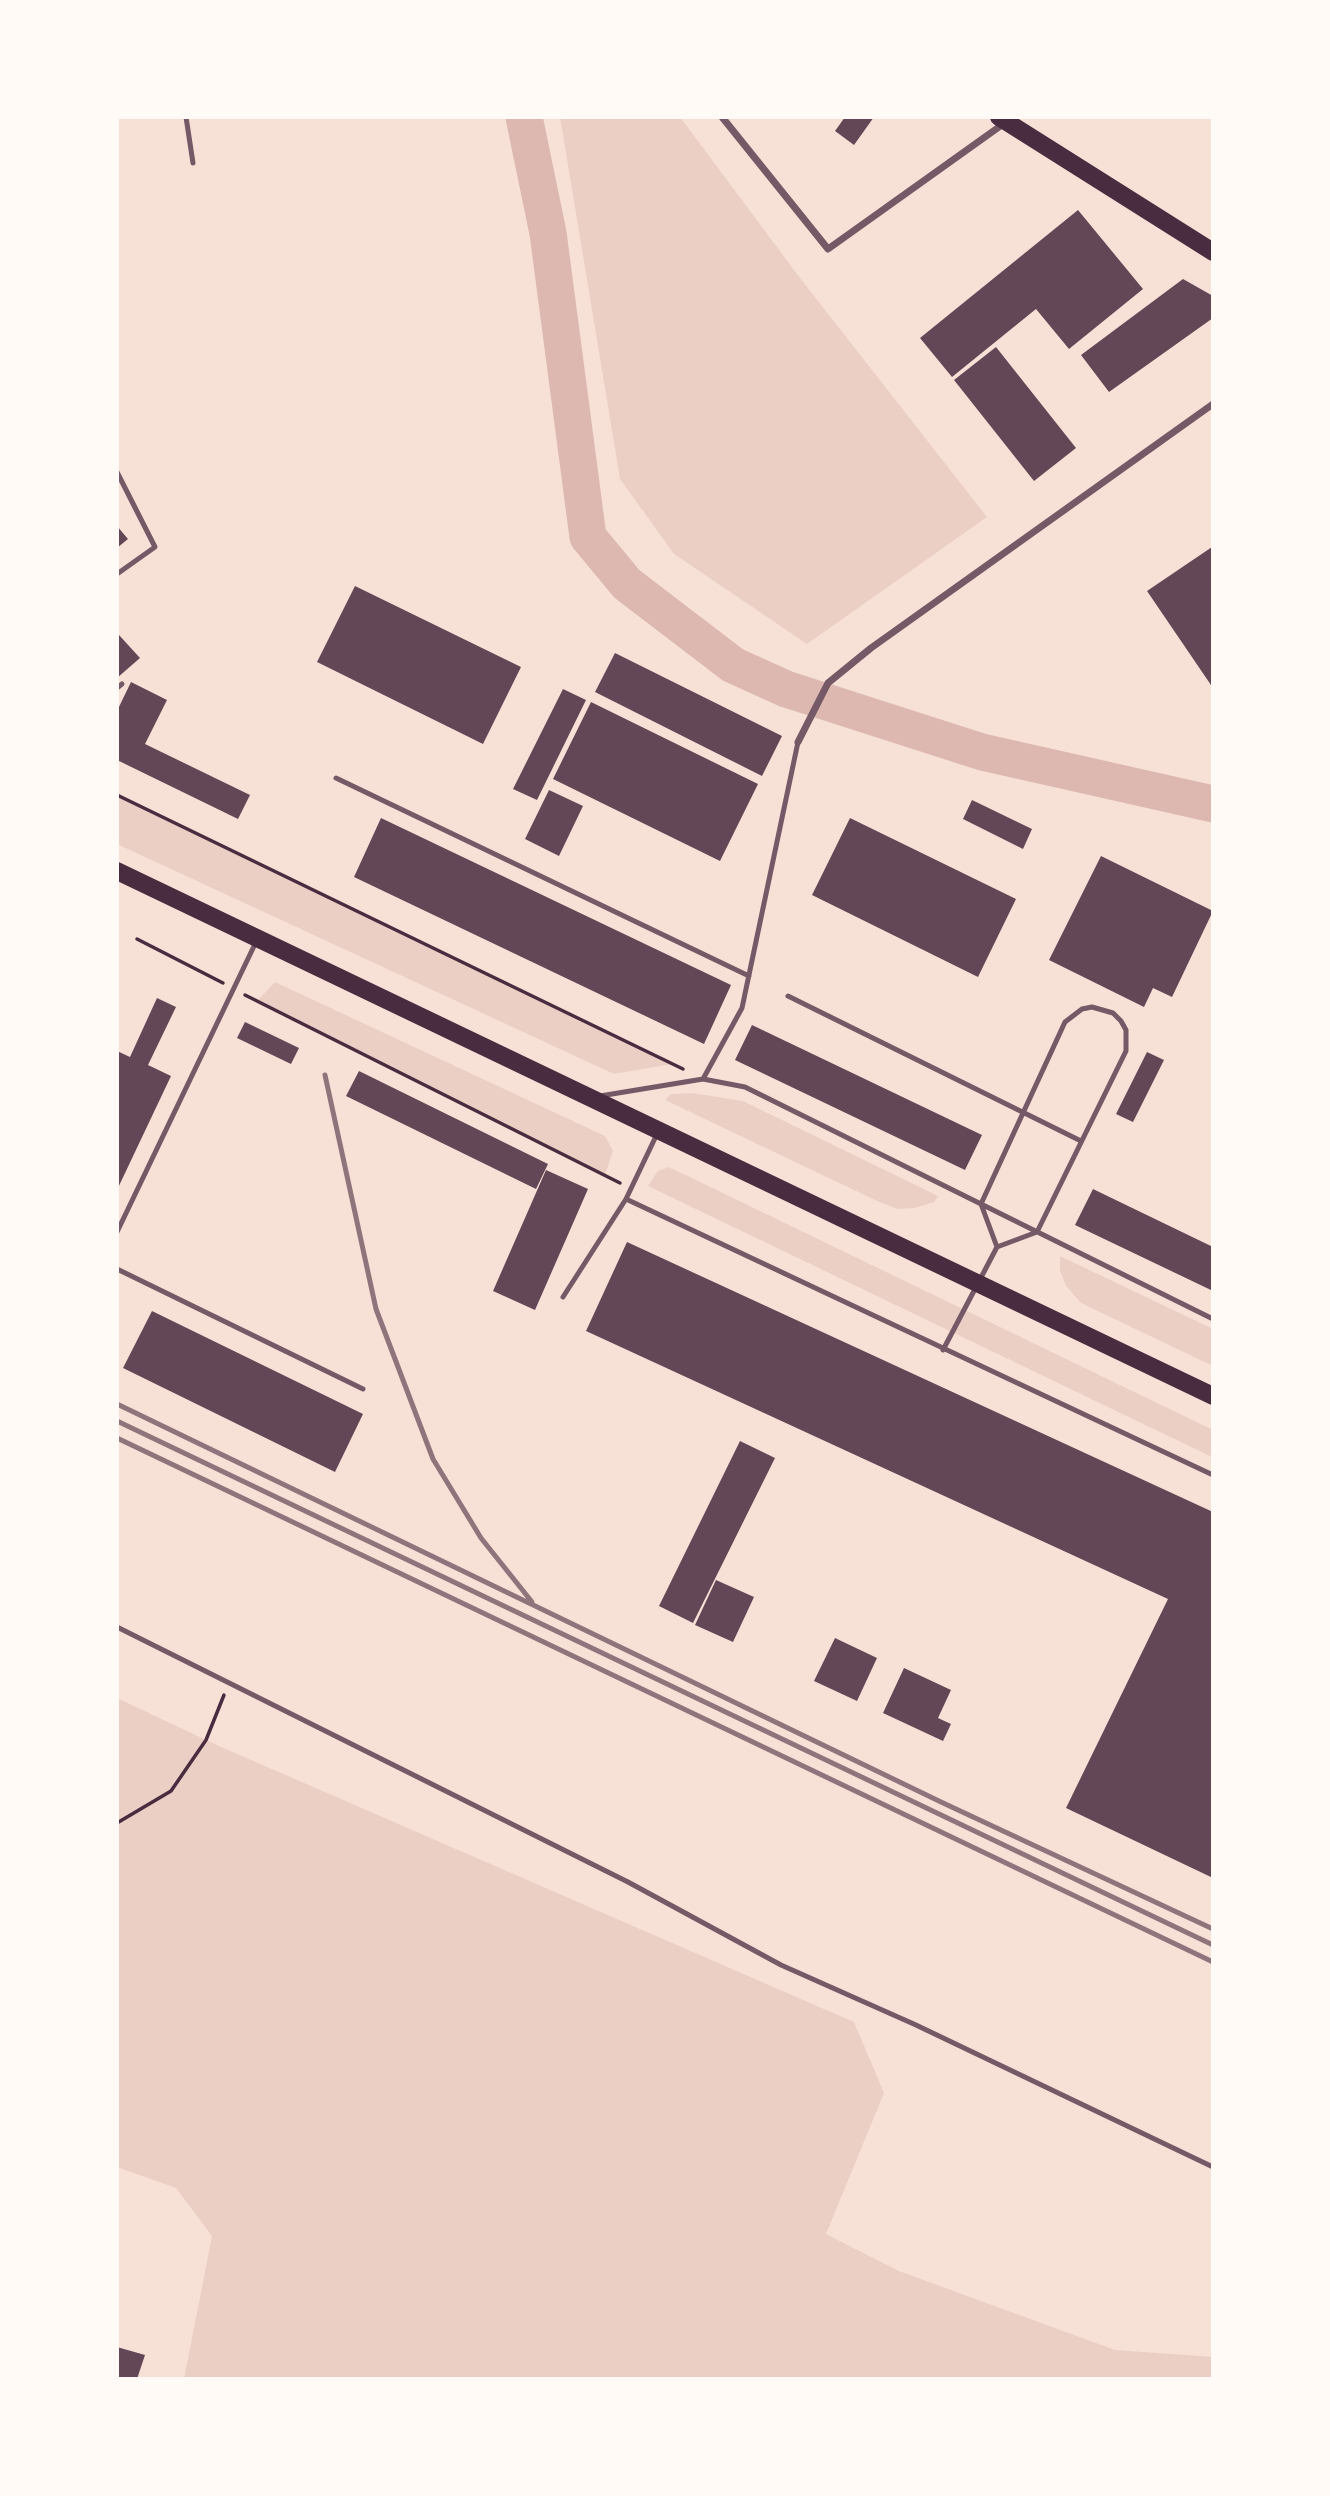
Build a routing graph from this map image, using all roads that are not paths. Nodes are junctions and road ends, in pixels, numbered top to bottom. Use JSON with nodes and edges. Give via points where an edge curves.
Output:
{"nodes":[{"id":1,"x":186,"y":117,"type":"edge"},
{"id":2,"x":722,"y":117,"type":"edge"},
{"id":3,"x":1006,"y":119,"type":"edge"},
{"id":4,"x":193,"y":163,"type":"dead end"},
{"id":5,"x":1213,"y":252,"type":"edge"},
{"id":6,"x":1213,"y":404,"type":"edge"},
{"id":7,"x":117,"y":472,"type":"edge"},
{"id":8,"x":117,"y":573,"type":"edge"},
{"id":9,"x":798,"y":742,"type":"joint"},
{"id":10,"x":336,"y":778,"type":"dead end"},
{"id":11,"x":117,"y":871,"type":"edge"},
{"id":12,"x":258,"y":940,"type":"junction"},
{"id":13,"x":749,"y":976,"type":"junction"},
{"id":14,"x":788,"y":996,"type":"dead end"},
{"id":15,"x":704,"y":1079,"type":"junction"},
{"id":16,"x":589,"y":1098,"type":"junction"},
{"id":17,"x":1024,"y":1112,"type":"junction"},
{"id":18,"x":659,"y":1131,"type":"junction"},
{"id":19,"x":1082,"y":1141,"type":"junction"},
{"id":20,"x":626,"y":1199,"type":"junction"},
{"id":21,"x":981,"y":1204,"type":"junction"},
{"id":22,"x":117,"y":1232,"type":"edge"},
{"id":23,"x":1037,"y":1232,"type":"junction"},
{"id":24,"x":997,"y":1247,"type":"junction"},
{"id":25,"x":117,"y":1269,"type":"edge"},
{"id":26,"x":978,"y":1283,"type":"junction"},
{"id":27,"x":563,"y":1297,"type":"dead end"},
{"id":28,"x":1213,"y":1319,"type":"edge"},
{"id":29,"x":943,"y":1350,"type":"junction"},
{"id":30,"x":363,"y":1389,"type":"dead end"},
{"id":31,"x":1213,"y":1396,"type":"edge"},
{"id":32,"x":1213,"y":1475,"type":"edge"},
{"id":33,"x":117,"y":1627,"type":"edge"},
{"id":34,"x":1213,"y":2167,"type":"edge"}],
"edges":[{"from":1,"to":4,"type":"lane"},
{"from":2,"to":3,"type":"street","via":[[828,249]]},
{"from":3,"to":5,"type":"main road"},
{"from":6,"to":9,"type":"street","via":[[828,683]]},
{"from":7,"to":8,"type":"lane","via":[[155,547]]},
{"from":9,"to":13,"type":"lane"},
{"from":10,"to":13,"type":"lane"},
{"from":11,"to":12,"type":"main road"},
{"from":12,"to":16,"type":"main road"},
{"from":12,"to":22,"type":"lane"},
{"from":13,"to":15,"type":"lane","via":[[742,1008]]},
{"from":14,"to":17,"type":"lane"},
{"from":15,"to":16,"type":"lane"},
{"from":15,"to":21,"type":"lane","via":[[745,1087]]},
{"from":16,"to":18,"type":"main road"},
{"from":17,"to":19,"type":"lane"},
{"from":17,"to":19,"type":"lane","via":[[1065,1022],[1082,1009],[1113,1013],[1126,1030],[1126,1051]]},
{"from":17,"to":21,"type":"lane"},
{"from":18,"to":20,"type":"lane"},
{"from":18,"to":26,"type":"main road"},
{"from":19,"to":23,"type":"lane"},
{"from":20,"to":27,"type":"lane"},
{"from":20,"to":29,"type":"lane"},
{"from":21,"to":23,"type":"lane"},
{"from":21,"to":24,"type":"lane"},
{"from":23,"to":24,"type":"lane"},
{"from":23,"to":28,"type":"lane"},
{"from":24,"to":26,"type":"lane"},
{"from":25,"to":30,"type":"lane"},
{"from":26,"to":29,"type":"lane"},
{"from":26,"to":31,"type":"main road"},
{"from":29,"to":32,"type":"lane"},
{"from":33,"to":34,"type":"lane","via":[[628,1882],[781,1965]]}]}
